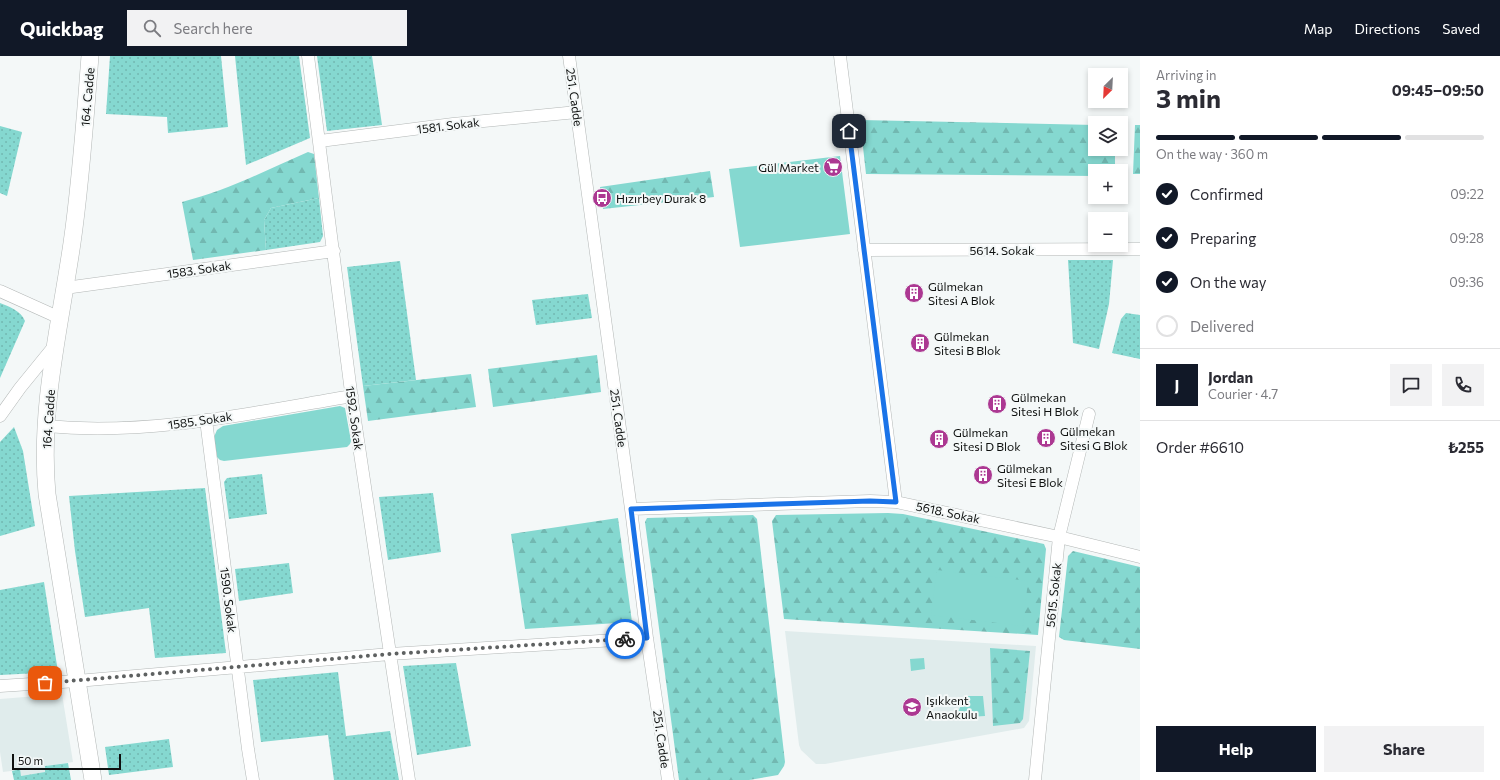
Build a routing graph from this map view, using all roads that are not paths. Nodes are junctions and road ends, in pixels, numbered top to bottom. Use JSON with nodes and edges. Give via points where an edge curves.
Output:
{"nodes":[{"id":1,"x":90,"y":56,"type":"edge"},
{"id":2,"x":308,"y":56,"type":"edge"},
{"id":3,"x":569,"y":56,"type":"edge"},
{"id":4,"x":840,"y":56,"type":"edge"},
{"id":5,"x":577,"y":112,"type":"junction"},
{"id":6,"x":320,"y":141,"type":"junction"},
{"id":7,"x":864,"y":250,"type":"junction"},
{"id":8,"x":1140,"y":250,"type":"edge"},
{"id":9,"x":334,"y":251,"type":"junction"},
{"id":10,"x":65,"y":288,"type":"junction"},
{"id":11,"x":0,"y":291,"type":"edge"},
{"id":12,"x":60,"y":318,"type":"junction"},
{"id":13,"x":55,"y":344,"type":"junction"},
{"id":14,"x":352,"y":396,"type":"junction"},
{"id":15,"x":1089,"y":414,"type":"dead end"},
{"id":16,"x":0,"y":416,"type":"edge"},
{"id":17,"x":206,"y":420,"type":"junction"},
{"id":18,"x":46,"y":426,"type":"junction"},
{"id":19,"x":896,"y":502,"type":"junction"},
{"id":20,"x":631,"y":509,"type":"junction"},
{"id":21,"x":1059,"y":537,"type":"junction"},
{"id":22,"x":1140,"y":557,"type":"edge"},
{"id":23,"x":647,"y":638,"type":"junction"},
{"id":24,"x":390,"y":654,"type":"junction"},
{"id":25,"x":237,"y":666,"type":"junction"},
{"id":26,"x":77,"y":681,"type":"junction"},
{"id":27,"x":0,"y":686,"type":"edge"},
{"id":28,"x":93,"y":780,"type":"edge"},
{"id":29,"x":253,"y":780,"type":"edge"},
{"id":30,"x":409,"y":780,"type":"edge"},
{"id":31,"x":668,"y":780,"type":"edge"},
{"id":32,"x":1035,"y":780,"type":"edge"}],
"edges":[{"from":1,"to":10,"type":"main road","name":"164. Cadde","via":[[78,200]]},
{"from":2,"to":6,"type":"street","name":"1592. Sokak"},
{"from":3,"to":5,"type":"street","name":"251. Cadde"},
{"from":4,"to":7,"type":"street"},
{"from":5,"to":6,"type":"street","name":"1581. Sokak"},
{"from":5,"to":20,"type":"street","name":"251. Cadde"},
{"from":6,"to":9,"type":"street","name":"1592. Sokak"},
{"from":7,"to":8,"type":"street","name":"5614. Sokak"},
{"from":7,"to":19,"type":"street"},
{"from":9,"to":10,"type":"street","name":"1583. Sokak"},
{"from":9,"to":14,"type":"street","name":"1592. Sokak"},
{"from":10,"to":12,"type":"main road","name":"164. Cadde"},
{"from":11,"to":12,"type":"street"},
{"from":12,"to":13,"type":"main road","name":"164. Cadde"},
{"from":13,"to":16,"type":"street"},
{"from":13,"to":18,"type":"main road","name":"164. Cadde"},
{"from":14,"to":17,"type":"street","name":"1585. Sokak"},
{"from":14,"to":24,"type":"street","name":"1592. Sokak"},
{"from":15,"to":21,"type":"street","name":"5615. Sokak"},
{"from":17,"to":18,"type":"street","name":"1585. Sokak","via":[[113,428]]},
{"from":17,"to":25,"type":"street","name":"1590. Sokak"},
{"from":18,"to":26,"type":"main road","name":"164. Cadde","via":[[47,494]]},
{"from":19,"to":20,"type":"street","name":"5618. Sokak"},
{"from":19,"to":21,"type":"street","name":"5618. Sokak"},
{"from":20,"to":23,"type":"street","name":"251. Cadde"},
{"from":21,"to":22,"type":"street","name":"5618. Sokak"},
{"from":21,"to":32,"type":"street","name":"5615. Sokak"},
{"from":23,"to":24,"type":"street"},
{"from":23,"to":31,"type":"street","name":"251. Cadde"},
{"from":24,"to":25,"type":"street"},
{"from":24,"to":30,"type":"street","name":"1592. Sokak"},
{"from":25,"to":26,"type":"street"},
{"from":25,"to":29,"type":"street","name":"1590. Sokak"},
{"from":26,"to":27,"type":"street"},
{"from":26,"to":28,"type":"main road","name":"164. Cadde"}]}
